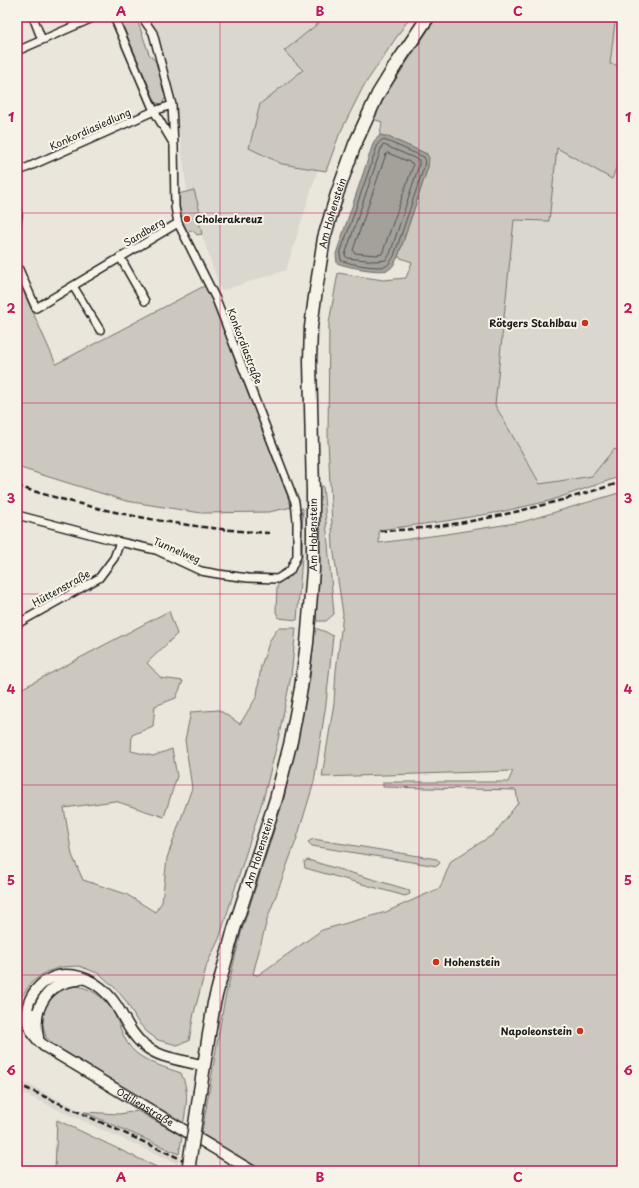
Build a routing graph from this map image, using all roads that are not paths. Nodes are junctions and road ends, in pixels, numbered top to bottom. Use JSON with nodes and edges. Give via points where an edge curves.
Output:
{"nodes":[{"id":1,"x":33,"y":17,"type":"edge"},
{"id":2,"x":95,"y":17,"type":"edge"},
{"id":3,"x":114,"y":17,"type":"edge"},
{"id":4,"x":142,"y":17,"type":"edge"},
{"id":5,"x":428,"y":17,"type":"edge"},
{"id":6,"x":42,"y":40,"type":"junction"},
{"id":7,"x":17,"y":51,"type":"edge"},
{"id":8,"x":172,"y":105,"type":"junction"},
{"id":9,"x":154,"y":111,"type":"junction"},
{"id":10,"x":174,"y":145,"type":"junction"},
{"id":11,"x":17,"y":172,"type":"edge"},
{"id":12,"x":17,"y":212,"type":"edge"},
{"id":13,"x":17,"y":222,"type":"edge"},
{"id":14,"x":178,"y":223,"type":"junction"},
{"id":15,"x":120,"y":257,"type":"junction"},
{"id":16,"x":17,"y":265,"type":"edge"},
{"id":17,"x":73,"y":286,"type":"junction"},
{"id":18,"x":144,"y":301,"type":"dead end"},
{"id":19,"x":100,"y":330,"type":"dead end"},
{"id":20,"x":17,"y":515,"type":"edge"},
{"id":21,"x":120,"y":542,"type":"junction"},
{"id":22,"x":297,"y":556,"type":"joint"},
{"id":23,"x":17,"y":624,"type":"edge"},
{"id":24,"x":27,"y":1015,"type":"edge"},
{"id":25,"x":204,"y":1066,"type":"junction"},
{"id":26,"x":188,"y":1171,"type":"edge"},
{"id":27,"x":252,"y":1171,"type":"edge"}],
"edges":[{"from":1,"to":6,"type":"street"},
{"from":2,"to":6,"type":"street"},
{"from":3,"to":9,"type":"street","name":"Konkordiastraße"},
{"from":4,"to":8,"type":"street","name":"Konkordiastraße","via":[[153,33]]},
{"from":5,"to":25,"type":"main road","name":"Am Hohenstein","via":[[378,94],[355,144],[324,238],[314,297],[311,341],[313,570],[301,688],[276,799],[234,929],[214,1003]]},
{"from":6,"to":7,"type":"street"},
{"from":8,"to":9,"type":"street","name":"Konkordiasiedlung"},
{"from":8,"to":10,"type":"street","name":"Konkordiastraße"},
{"from":9,"to":10,"type":"street","name":"Konkordiastraße"},
{"from":9,"to":11,"type":"street","name":"Konkordiasiedlung"},
{"from":10,"to":14,"type":"street","name":"Konkordiastraße","via":[[175,207]]},
{"from":12,"to":13,"type":"street"},
{"from":14,"to":15,"type":"street","name":"Sandberg"},
{"from":14,"to":22,"type":"street","name":"Konkordiastraße","via":[[216,299],[295,502]]},
{"from":15,"to":17,"type":"street","name":"Sandberg"},
{"from":15,"to":18,"type":"street","name":"Sandberg"},
{"from":16,"to":17,"type":"street","name":"Sandberg","via":[[36,308]]},
{"from":17,"to":19,"type":"street"},
{"from":20,"to":21,"type":"street","name":"Tunnelweg"},
{"from":21,"to":22,"type":"street","name":"Tunnelweg","via":[[156,550],[201,571],[248,578],[277,578],[290,571]]},
{"from":21,"to":23,"type":"street","name":"Hüttenstraße","via":[[114,558],[99,578]]},
{"from":24,"to":25,"type":"main road","via":[[33,994],[46,981],[67,975],[86,979],[102,988],[110,997],[135,1037],[146,1047],[158,1054]]},
{"from":24,"to":27,"type":"main road","name":"Odilienstraße","via":[[28,1024],[39,1042]]},
{"from":25,"to":26,"type":"main road","name":"Am Hohenstein","bridge":true}]}
